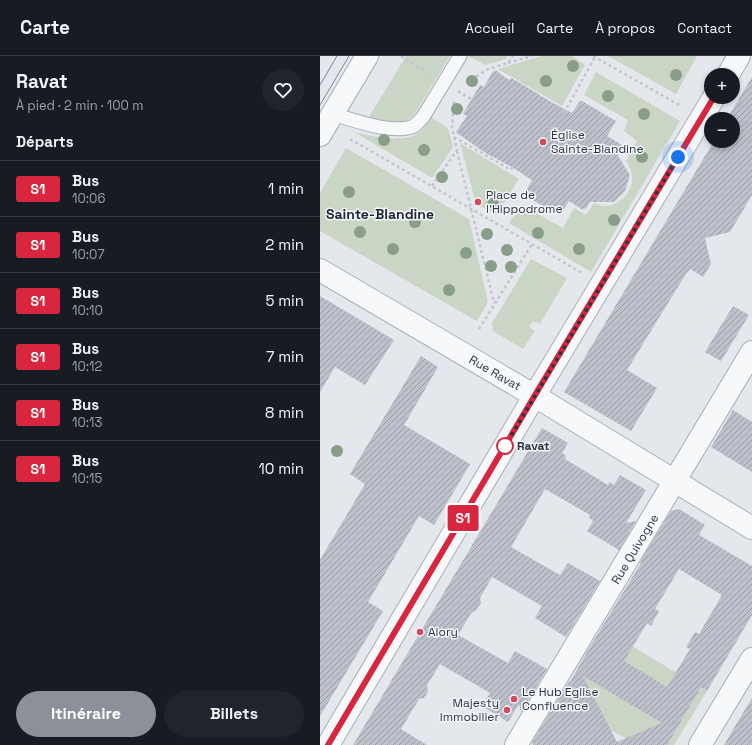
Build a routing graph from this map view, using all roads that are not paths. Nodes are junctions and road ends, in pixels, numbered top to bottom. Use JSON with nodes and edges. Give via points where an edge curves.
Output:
{"nodes":[{"id":1,"x":367,"y":56,"type":"edge"},
{"id":2,"x":460,"y":56,"type":"edge"},
{"id":3,"x":739,"y":56,"type":"edge"},
{"id":4,"x":732,"y":68,"type":"edge"},
{"id":5,"x":710,"y":104,"type":"edge"},
{"id":6,"x":333,"y":114,"type":"junction"},
{"id":7,"x":320,"y":135,"type":"edge"},
{"id":8,"x":320,"y":270,"type":"edge"},
{"id":9,"x":752,"y":352,"type":"edge"},
{"id":10,"x":535,"y":396,"type":"junction"},
{"id":11,"x":675,"y":482,"type":"junction"},
{"id":12,"x":752,"y":528,"type":"edge"},
{"id":13,"x":752,"y":659,"type":"edge"},
{"id":14,"x":328,"y":745,"type":"edge"},
{"id":15,"x":516,"y":745,"type":"edge"},
{"id":16,"x":700,"y":745,"type":"edge"}],
"edges":[{"from":1,"to":6,"type":"street"},
{"from":2,"to":6,"type":"lane","via":[[415,126],[402,128],[369,125]]},
{"from":3,"to":4,"type":"street"},
{"from":5,"to":10,"type":"street"},
{"from":6,"to":7,"type":"street"},
{"from":8,"to":10,"type":"street","name":"Rue Ravat"},
{"from":9,"to":11,"type":"street","name":"Rue Quivogne"},
{"from":10,"to":11,"type":"street","name":"Rue Ravat"},
{"from":10,"to":14,"type":"street"},
{"from":11,"to":12,"type":"street","name":"Rue Ravat"},
{"from":11,"to":15,"type":"street","name":"Rue Quivogne"},
{"from":13,"to":16,"type":"street"}]}
